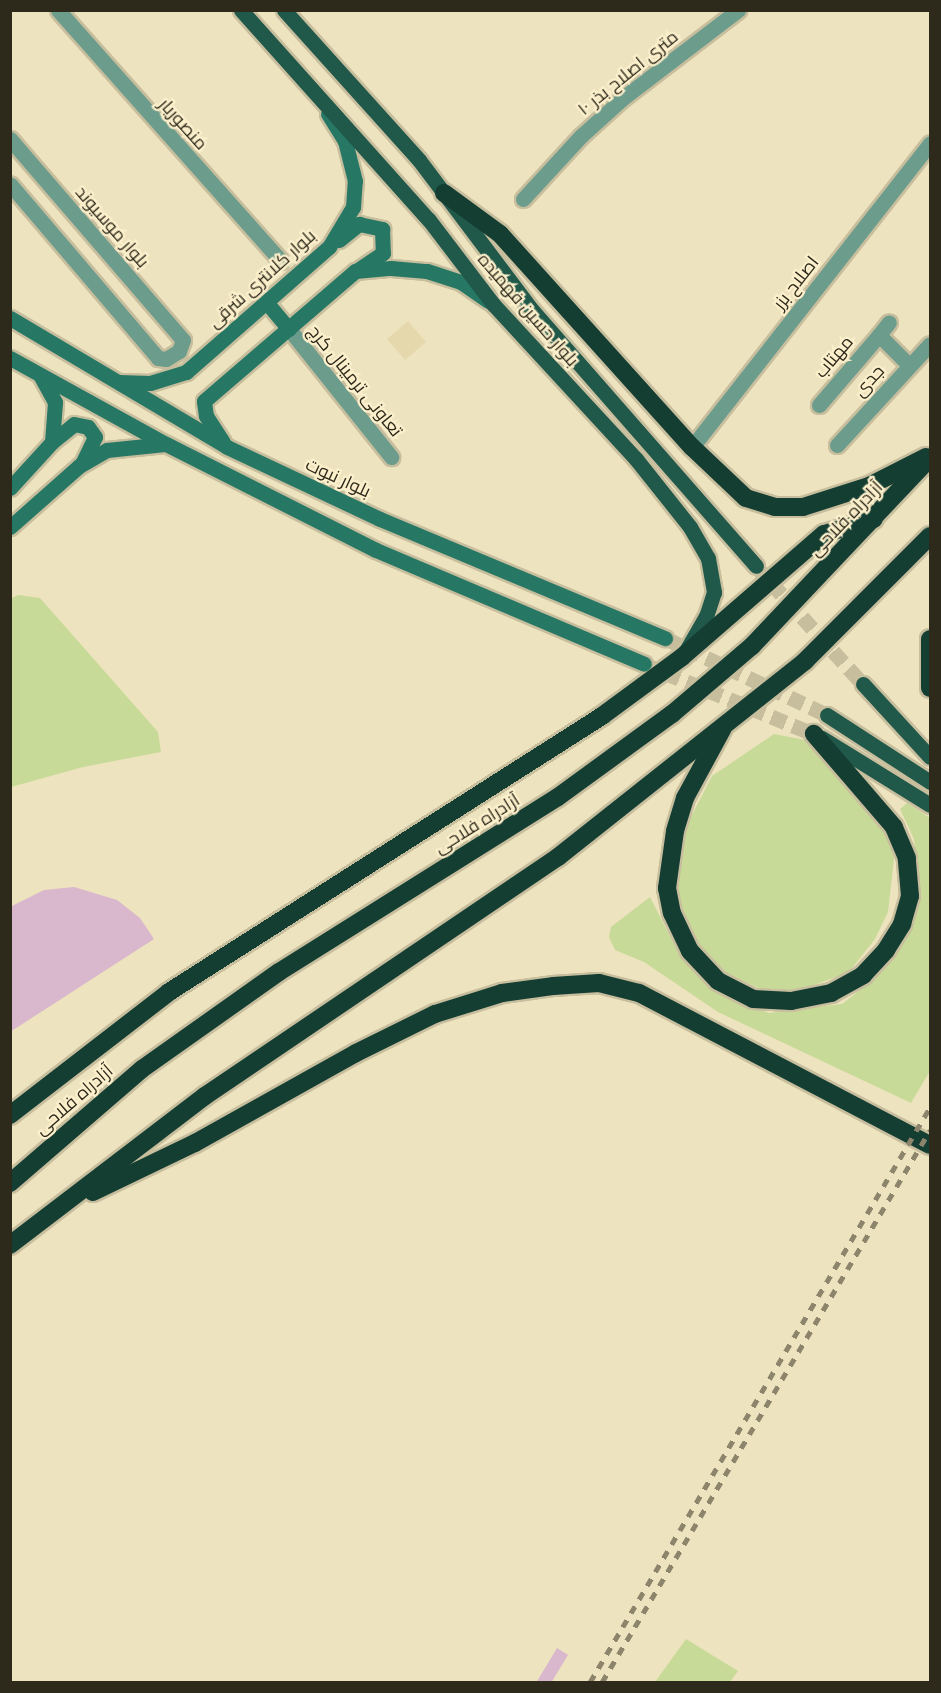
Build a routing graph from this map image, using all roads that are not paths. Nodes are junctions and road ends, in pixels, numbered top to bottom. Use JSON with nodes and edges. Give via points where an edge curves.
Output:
{"nodes":[{"id":1,"x":58,"y":10,"type":"edge"},
{"id":2,"x":241,"y":10,"type":"edge"},
{"id":3,"x":284,"y":10,"type":"edge"},
{"id":4,"x":738,"y":10,"type":"edge"},
{"id":5,"x":323,"y":106,"type":"junction"},
{"id":6,"x":10,"y":139,"type":"edge"},
{"id":7,"x":930,"y":143,"type":"edge"},
{"id":8,"x":10,"y":184,"type":"edge"},
{"id":9,"x":444,"y":193,"type":"junction"},
{"id":10,"x":523,"y":199,"type":"dead end"},
{"id":11,"x":329,"y":248,"type":"junction"},
{"id":12,"x":281,"y":261,"type":"dead end"},
{"id":13,"x":355,"y":272,"type":"junction"},
{"id":14,"x":267,"y":303,"type":"junction"},
{"id":15,"x":493,"y":304,"type":"junction"},
{"id":16,"x":10,"y":318,"type":"edge"},
{"id":17,"x":889,"y":322,"type":"dead end"},
{"id":18,"x":289,"y":329,"type":"junction"},
{"id":19,"x":879,"y":335,"type":"junction"},
{"id":20,"x":930,"y":344,"type":"edge"},
{"id":21,"x":10,"y":358,"type":"edge"},
{"id":22,"x":909,"y":365,"type":"junction"},
{"id":23,"x":41,"y":377,"type":"junction"},
{"id":24,"x":117,"y":382,"type":"junction"},
{"id":25,"x":819,"y":405,"type":"dead end"},
{"id":26,"x":52,"y":442,"type":"junction"},
{"id":27,"x":166,"y":444,"type":"junction"},
{"id":28,"x":837,"y":445,"type":"dead end"},
{"id":29,"x":227,"y":447,"type":"junction"},
{"id":30,"x":692,"y":447,"type":"junction"},
{"id":31,"x":391,"y":457,"type":"dead end"},
{"id":32,"x":930,"y":457,"type":"edge"},
{"id":33,"x":79,"y":466,"type":"junction"},
{"id":34,"x":10,"y":488,"type":"edge"},
{"id":35,"x":876,"y":519,"type":"junction"},
{"id":36,"x":10,"y":527,"type":"edge"},
{"id":37,"x":930,"y":536,"type":"edge"},
{"id":38,"x":756,"y":566,"type":"tunnel mouth"},
{"id":39,"x":665,"y":638,"type":"tunnel mouth"},
{"id":40,"x":930,"y":639,"type":"edge"},
{"id":41,"x":682,"y":657,"type":"junction"},
{"id":42,"x":644,"y":664,"type":"tunnel mouth"},
{"id":43,"x":863,"y":684,"type":"tunnel mouth"},
{"id":44,"x":930,"y":688,"type":"edge"},
{"id":45,"x":827,"y":715,"type":"tunnel mouth"},
{"id":46,"x":727,"y":721,"type":"junction"},
{"id":47,"x":814,"y":734,"type":"joint"},
{"id":48,"x":930,"y":757,"type":"edge"},
{"id":49,"x":930,"y":782,"type":"edge"},
{"id":50,"x":930,"y":805,"type":"edge"},
{"id":51,"x":10,"y":1115,"type":"edge"},
{"id":52,"x":930,"y":1145,"type":"edge"},
{"id":53,"x":10,"y":1183,"type":"edge"},
{"id":54,"x":62,"y":1207,"type":"junction"},
{"id":55,"x":10,"y":1245,"type":"edge"}],
"edges":[{"from":1,"to":12,"type":"street","name":"منصوریار"},
{"from":2,"to":5,"type":"main road","name":"بلوار حسین فهمیده"},
{"from":3,"to":9,"type":"main road","name":"بلوار حسین فهمیده"},
{"from":4,"to":10,"type":"street","name":"۱۰ متری اصلاح بذر","via":[[623,98],[580,136]]},
{"from":5,"to":11,"type":"main road","name":"بلوار کلانتری شرقی","via":[[345,141],[355,181],[353,207]]},
{"from":5,"to":15,"type":"main road","name":"بلوار حسین فهمیده","via":[[429,220]]},
{"from":6,"to":8,"type":"street","name":"بلوار موسیوند","via":[[183,340],[172,356],[158,358]]},
{"from":7,"to":30,"type":"street","name":"اصلاح بزر"},
{"from":9,"to":30,"type":"highway","via":[[500,234]]},
{"from":9,"to":38,"type":"main road","name":"بلوار حسین فهمیده","via":[[532,310]]},
{"from":11,"to":13,"type":"main road","via":[[359,224],[382,229],[384,253]]},
{"from":11,"to":14,"type":"main road","name":"بلوار کلانتری شرقی"},
{"from":13,"to":15,"type":"main road","via":[[391,268],[427,271],[461,282]]},
{"from":13,"to":18,"type":"main road"},
{"from":14,"to":18,"type":"main road"},
{"from":14,"to":24,"type":"main road","name":"بلوار کلانتری شرقی","via":[[186,372],[150,383]]},
{"from":15,"to":41,"type":"main road","name":"بلوار حسین فهمیده","via":[[636,459],[690,527],[708,558],[714,592],[706,616]]},
{"from":16,"to":24,"type":"main road","name":"بلوار نبوت"},
{"from":17,"to":19,"type":"street","name":"مهتاب"},
{"from":18,"to":29,"type":"main road","via":[[204,401],[206,416]]},
{"from":18,"to":31,"type":"street","name":"تعاونی ترمینال کرج"},
{"from":19,"to":22,"type":"street","name":"مهتاب"},
{"from":19,"to":25,"type":"street","name":"مهتاب"},
{"from":20,"to":22,"type":"street","name":"جدی"},
{"from":21,"to":23,"type":"main road"},
{"from":22,"to":28,"type":"street","name":"جدی"},
{"from":23,"to":26,"type":"main road","via":[[54,402]]},
{"from":23,"to":27,"type":"main road"},
{"from":24,"to":29,"type":"main road","name":"بلوار نبوت"},
{"from":26,"to":33,"type":"main road","via":[[74,424],[88,427],[95,438]]},
{"from":26,"to":34,"type":"main road"},
{"from":27,"to":33,"type":"main road","via":[[107,450]]},
{"from":27,"to":42,"type":"main road","via":[[376,550]]},
{"from":29,"to":39,"type":"main road","name":"بلوار نبوت","via":[[380,519]]},
{"from":30,"to":32,"type":"highway","via":[[746,498],[775,507],[803,507],[837,498]]},
{"from":32,"to":35,"type":"highway","name":"آزادراه فلاحی"},
{"from":33,"to":36,"type":"main road"},
{"from":35,"to":41,"type":"highway","via":[[824,534]]},
{"from":35,"to":53,"type":"highway","name":"آزادراه فلاحی","via":[[752,646],[672,714],[558,797],[279,972],[142,1069]]},
{"from":37,"to":46,"type":"highway","via":[[805,661]]},
{"from":40,"to":44,"type":"highway"},
{"from":41,"to":51,"type":"highway","via":[[602,716],[169,992]]},
{"from":43,"to":48,"type":"main road"},
{"from":45,"to":49,"type":"main road"},
{"from":46,"to":47,"type":"highway","via":[[685,798],[675,831],[667,888],[672,912],[690,951],[718,981],[753,999],[791,1001],[831,993],[862,975],[886,951],[902,924],[910,896],[907,858],[894,827]]},
{"from":46,"to":54,"type":"highway","via":[[558,857],[205,1096]]},
{"from":47,"to":50,"type":"main road"},
{"from":52,"to":54,"type":"highway","via":[[639,993],[599,984],[553,986],[502,993],[435,1014],[356,1053],[195,1143]]},
{"from":54,"to":55,"type":"highway"}]}
